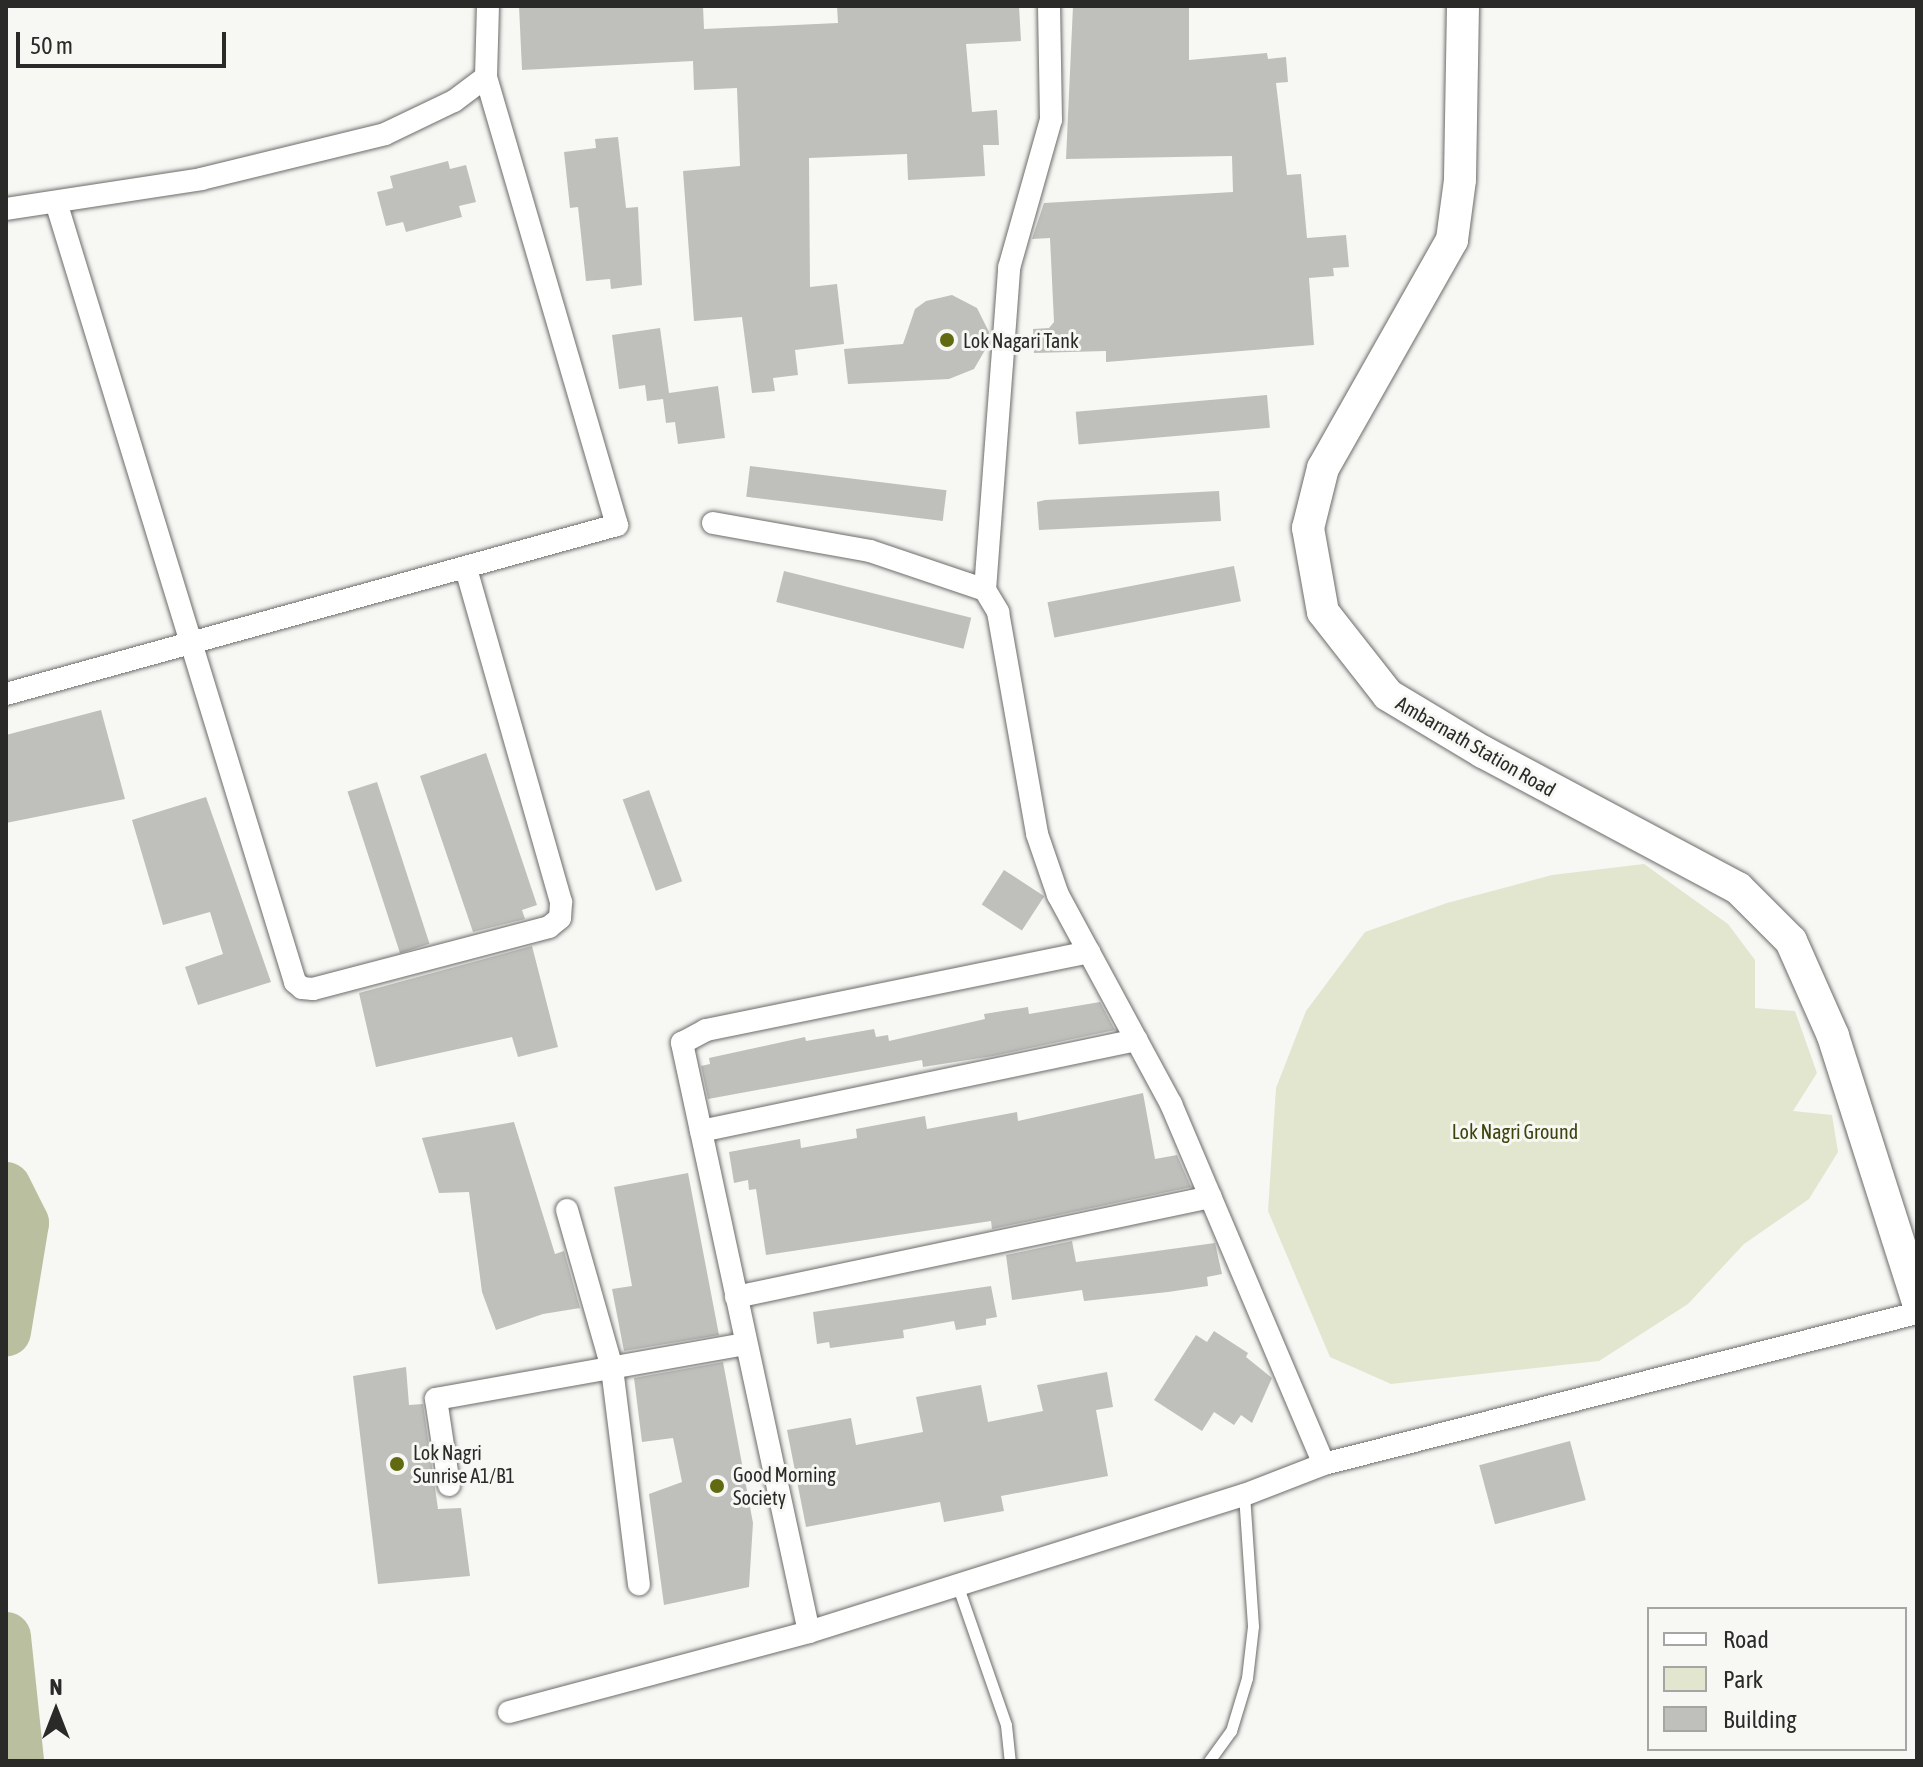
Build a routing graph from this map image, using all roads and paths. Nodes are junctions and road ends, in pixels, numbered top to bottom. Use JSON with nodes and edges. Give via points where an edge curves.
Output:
{"nodes":[{"id":1,"x":488,"y":6,"type":"edge"},
{"id":2,"x":1049,"y":6,"type":"edge"},
{"id":3,"x":1463,"y":6,"type":"edge"},
{"id":4,"x":486,"y":77,"type":"junction"},
{"id":5,"x":56,"y":202,"type":"junction"},
{"id":6,"x":6,"y":209,"type":"edge"},
{"id":7,"x":713,"y":523,"type":"dead end"},
{"id":8,"x":466,"y":569,"type":"junction"},
{"id":9,"x":985,"y":590,"type":"junction"},
{"id":10,"x":192,"y":640,"type":"junction"},
{"id":11,"x":6,"y":694,"type":"edge"},
{"id":12,"x":1089,"y":952,"type":"junction"},
{"id":13,"x":1137,"y":1040,"type":"junction"},
{"id":14,"x":701,"y":1131,"type":"junction"},
{"id":15,"x":1211,"y":1197,"type":"junction"},
{"id":16,"x":567,"y":1210,"type":"dead end"},
{"id":17,"x":736,"y":1297,"type":"junction"},
{"id":18,"x":1917,"y":1300,"type":"edge"},
{"id":19,"x":1917,"y":1313,"type":"edge"},
{"id":20,"x":746,"y":1344,"type":"junction"},
{"id":21,"x":612,"y":1368,"type":"junction"},
{"id":22,"x":1324,"y":1464,"type":"junction"},
{"id":23,"x":449,"y":1485,"type":"dead end"},
{"id":24,"x":1244,"y":1495,"type":"junction"},
{"id":25,"x":639,"y":1584,"type":"dead end"},
{"id":26,"x":957,"y":1584,"type":"junction"},
{"id":27,"x":809,"y":1632,"type":"junction"},
{"id":28,"x":509,"y":1712,"type":"dead end"},
{"id":29,"x":1010,"y":1761,"type":"edge"},
{"id":30,"x":1209,"y":1761,"type":"edge"}],
"edges":[{"from":1,"to":4,"type":"street"},
{"from":2,"to":9,"type":"street","via":[[1051,120],[1009,268]]},
{"from":3,"to":18,"type":"main road","name":"Ambarnath Station Road","via":[[1460,180],[1452,240],[1323,468],[1308,528],[1323,612],[1388,695],[1483,752],[1738,888],[1791,941],[1833,1036]]},
{"from":4,"to":5,"type":"street","via":[[454,101],[385,134],[201,179]]},
{"from":4,"to":8,"type":"street","via":[[617,525]]},
{"from":5,"to":6,"type":"street"},
{"from":5,"to":10,"type":"street"},
{"from":7,"to":9,"type":"street","via":[[805,535],[870,551]]},
{"from":8,"to":10,"type":"street"},
{"from":8,"to":10,"type":"street","via":[[561,902],[560,918],[549,927],[328,986],[313,989],[295,982]]},
{"from":9,"to":12,"type":"street","via":[[998,612],[1037,834],[1058,895]]},
{"from":10,"to":11,"type":"street"},
{"from":12,"to":13,"type":"street"},
{"from":12,"to":14,"type":"street","via":[[706,1030],[682,1043]]},
{"from":13,"to":14,"type":"street"},
{"from":13,"to":15,"type":"street"},
{"from":14,"to":17,"type":"street"},
{"from":15,"to":17,"type":"street"},
{"from":15,"to":22,"type":"street"},
{"from":16,"to":21,"type":"street"},
{"from":17,"to":20,"type":"street"},
{"from":19,"to":22,"type":"street"},
{"from":20,"to":21,"type":"street"},
{"from":20,"to":27,"type":"street"},
{"from":21,"to":23,"type":"street","via":[[436,1399]]},
{"from":21,"to":25,"type":"street"},
{"from":22,"to":24,"type":"street"},
{"from":24,"to":26,"type":"street"},
{"from":24,"to":30,"type":"lane","via":[[1253,1626],[1247,1678],[1231,1731]]},
{"from":26,"to":27,"type":"street"},
{"from":26,"to":29,"type":"lane","via":[[1006,1725]]},
{"from":27,"to":28,"type":"street"}]}
